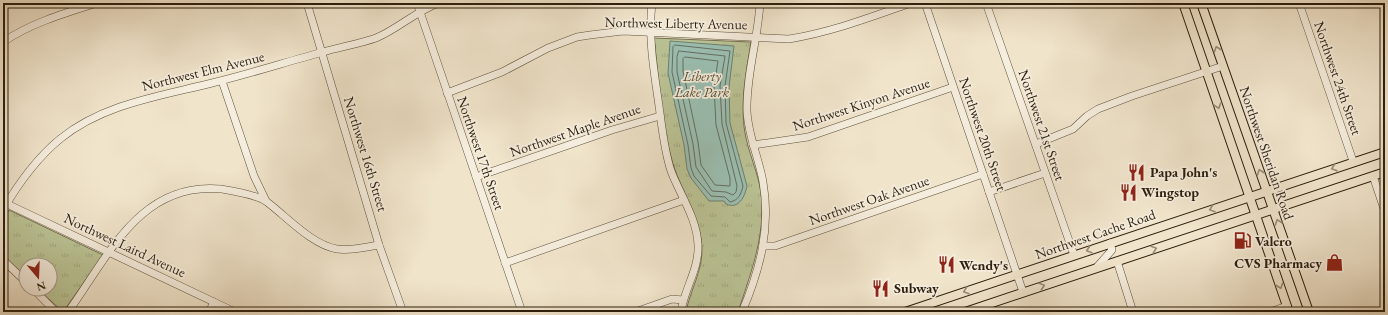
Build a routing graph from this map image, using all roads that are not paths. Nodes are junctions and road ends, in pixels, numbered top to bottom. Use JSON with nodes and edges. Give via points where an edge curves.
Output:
{"nodes":[{"id":1,"x":97,"y":3,"type":"edge"},
{"id":2,"x":307,"y":3,"type":"edge"},
{"id":3,"x":417,"y":3,"type":"edge"},
{"id":4,"x":439,"y":3,"type":"edge"},
{"id":5,"x":652,"y":3,"type":"edge"},
{"id":6,"x":760,"y":3,"type":"edge"},
{"id":7,"x":911,"y":3,"type":"edge"},
{"id":8,"x":924,"y":3,"type":"edge"},
{"id":9,"x":986,"y":3,"type":"edge"},
{"id":10,"x":1183,"y":3,"type":"edge"},
{"id":11,"x":1201,"y":3,"type":"edge"},
{"id":12,"x":1299,"y":3,"type":"edge"},
{"id":13,"x":419,"y":11,"type":"junction"},
{"id":14,"x":649,"y":32,"type":"junction"},
{"id":15,"x":756,"y":38,"type":"junction"},
{"id":16,"x":3,"y":42,"type":"edge"},
{"id":17,"x":322,"y":52,"type":"junction"},
{"id":18,"x":1223,"y":66,"type":"junction"},
{"id":19,"x":1207,"y":71,"type":"junction"},
{"id":20,"x":222,"y":81,"type":"junction"},
{"id":21,"x":953,"y":87,"type":"junction"},
{"id":22,"x":447,"y":93,"type":"junction"},
{"id":23,"x":660,"y":116,"type":"junction"},
{"id":24,"x":1036,"y":144,"type":"junction"},
{"id":25,"x":753,"y":145,"type":"junction"},
{"id":26,"x":1385,"y":152,"type":"edge"},
{"id":27,"x":1353,"y":162,"type":"junction"},
{"id":28,"x":1385,"y":172,"type":"edge"},
{"id":29,"x":1045,"y":173,"type":"junction"},
{"id":30,"x":983,"y":174,"type":"junction"},
{"id":31,"x":1372,"y":176,"type":"junction"},
{"id":32,"x":476,"y":178,"type":"junction"},
{"id":33,"x":1267,"y":190,"type":"junction"},
{"id":34,"x":989,"y":192,"type":"junction"},
{"id":35,"x":1249,"y":196,"type":"junction"},
{"id":36,"x":684,"y":200,"type":"junction"},
{"id":37,"x":266,"y":201,"type":"junction"},
{"id":38,"x":4,"y":205,"type":"edge"},
{"id":39,"x":1273,"y":208,"type":"junction"},
{"id":40,"x":1385,"y":212,"type":"edge"},
{"id":41,"x":1256,"y":214,"type":"junction"},
{"id":42,"x":1110,"y":243,"type":"junction"},
{"id":43,"x":379,"y":245,"type":"junction"},
{"id":44,"x":763,"y":246,"type":"junction"},
{"id":45,"x":109,"y":253,"type":"junction"},
{"id":46,"x":1074,"y":255,"type":"junction"},
{"id":47,"x":3,"y":260,"type":"edge"},
{"id":48,"x":1117,"y":261,"type":"junction"},
{"id":49,"x":505,"y":263,"type":"junction"},
{"id":50,"x":1096,"y":268,"type":"junction"},
{"id":51,"x":18,"y":274,"type":"edge"},
{"id":52,"x":1016,"y":274,"type":"junction"},
{"id":53,"x":1023,"y":292,"type":"junction"},
{"id":54,"x":41,"y":297,"type":"edge"},
{"id":55,"x":683,"y":300,"type":"junction"},
{"id":56,"x":214,"y":302,"type":"junction"},
{"id":57,"x":1288,"y":309,"type":"edge"},
{"id":58,"x":56,"y":312,"type":"edge"},
{"id":59,"x":68,"y":312,"type":"edge"},
{"id":60,"x":209,"y":312,"type":"edge"},
{"id":61,"x":235,"y":312,"type":"edge"},
{"id":62,"x":403,"y":312,"type":"edge"},
{"id":63,"x":522,"y":312,"type":"edge"},
{"id":64,"x":635,"y":312,"type":"edge"},
{"id":65,"x":681,"y":312,"type":"edge"},
{"id":66,"x":742,"y":312,"type":"edge"},
{"id":67,"x":905,"y":312,"type":"edge"},
{"id":68,"x":966,"y":312,"type":"edge"},
{"id":69,"x":1133,"y":312,"type":"edge"},
{"id":70,"x":1270,"y":312,"type":"edge"},
{"id":71,"x":1309,"y":312,"type":"edge"}],
"edges":[{"from":1,"to":16,"type":"street","via":[[61,14]]},
{"from":2,"to":17,"type":"street","name":"Northwest 16th Street"},
{"from":3,"to":13,"type":"street","name":"Northwest 17th Street"},
{"from":4,"to":13,"type":"street","name":"Northwest Elm Avenue"},
{"from":5,"to":14,"type":"street"},
{"from":6,"to":15,"type":"street"},
{"from":7,"to":15,"type":"street","name":"Northwest Liberty Avenue","via":[[816,35],[789,39]]},
{"from":8,"to":21,"type":"street","name":"Northwest 20th Street"},
{"from":9,"to":24,"type":"street","name":"Northwest 21st Street"},
{"from":10,"to":19,"type":"main road"},
{"from":18,"to":11,"type":"main road","name":"Northwest Sheridan Road","one_way":true},
{"from":12,"to":27,"type":"street","name":"Northwest 24th Street"},
{"from":13,"to":17,"type":"street","name":"Northwest Elm Avenue","via":[[376,37]]},
{"from":13,"to":22,"type":"street","name":"Northwest 17th Street"},
{"from":14,"to":15,"type":"street","name":"Northwest Liberty Avenue"},
{"from":14,"to":22,"type":"street","name":"Northwest Liberty Avenue","via":[[623,31],[577,37],[548,48],[487,79]]},
{"from":14,"to":23,"type":"street"},
{"from":15,"to":25,"type":"street","via":[[747,99],[749,130]]},
{"from":17,"to":20,"type":"street","name":"Northwest Elm Avenue"},
{"from":17,"to":43,"type":"street","name":"Northwest 16th Street"},
{"from":18,"to":19,"type":"street"},
{"from":33,"to":18,"type":"main road","name":"Northwest Sheridan Road","one_way":true},
{"from":19,"to":24,"type":"street","via":[[1098,109],[1073,129]]},
{"from":19,"to":35,"type":"main road","one_way":true},
{"from":20,"to":37,"type":"street","via":[[254,176]]},
{"from":20,"to":38,"type":"street","name":"Northwest Elm Avenue","via":[[116,107],[80,125],[60,139],[43,156]]},
{"from":21,"to":25,"type":"street","name":"Northwest Kinyon Avenue","via":[[808,137]]},
{"from":21,"to":30,"type":"street","name":"Northwest 20th Street"},
{"from":22,"to":32,"type":"street","name":"Northwest 17th Street"},
{"from":23,"to":32,"type":"street","name":"Northwest Maple Avenue"},
{"from":23,"to":36,"type":"street","via":[[671,171]]},
{"from":24,"to":29,"type":"street","name":"Northwest 21st Street"},
{"from":25,"to":44,"type":"street","via":[[765,199]]},
{"from":26,"to":27,"type":"main road","name":"Northwest Cache Road"},
{"from":27,"to":33,"type":"main road","name":"Northwest Cache Road","one_way":true},
{"from":28,"to":31,"type":"main road"},
{"from":29,"to":34,"type":"street"},
{"from":29,"to":46,"type":"street","name":"Northwest 21st Street"},
{"from":30,"to":34,"type":"street","name":"Northwest 20th Street"},
{"from":30,"to":44,"type":"street","name":"Northwest Oak Avenue","via":[[775,246]]},
{"from":31,"to":39,"type":"main road"},
{"from":31,"to":40,"type":"street"},
{"from":32,"to":49,"type":"street","name":"Northwest 17th Street"},
{"from":33,"to":35,"type":"main road","name":"Northwest Cache Road"},
{"from":33,"to":39,"type":"main road","name":"Northwest Sheridan Road"},
{"from":34,"to":52,"type":"street","name":"Northwest 20th Street"},
{"from":35,"to":41,"type":"main road"},
{"from":35,"to":42,"type":"main road","name":"Northwest Cache Road","one_way":true},
{"from":36,"to":49,"type":"street"},
{"from":36,"to":55,"type":"street","via":[[696,230],[698,245],[695,271]]},
{"from":37,"to":43,"type":"street","via":[[294,225],[325,245],[338,249]]},
{"from":37,"to":45,"type":"street","via":[[232,190],[210,188],[175,194],[154,204],[141,214],[118,238]]},
{"from":38,"to":45,"type":"street","name":"Northwest Laird Avenue"},
{"from":39,"to":41,"type":"main road"},
{"from":71,"to":39,"type":"main road","name":"Northwest Sheridan Road","one_way":true},
{"from":48,"to":41,"type":"main road","one_way":true},
{"from":41,"to":57,"type":"main road","one_way":true},
{"from":42,"to":46,"type":"main road","name":"Northwest Cache Road","one_way":true},
{"from":42,"to":50,"type":"street","via":[[1112,250]]},
{"from":43,"to":62,"type":"street","name":"Northwest 16th Street"},
{"from":44,"to":66,"type":"street","via":[[756,277]]},
{"from":45,"to":56,"type":"street","name":"Northwest Laird Avenue"},
{"from":45,"to":59,"type":"street"},
{"from":46,"to":52,"type":"main road","name":"Northwest Cache Road"},
{"from":47,"to":51,"type":"street"},
{"from":48,"to":50,"type":"main road"},
{"from":48,"to":69,"type":"street"},
{"from":49,"to":63,"type":"street","name":"Northwest 17th Street"},
{"from":53,"to":50,"type":"main road","one_way":true},
{"from":52,"to":53,"type":"street","name":"Northwest 20th Street"},
{"from":52,"to":67,"type":"main road","name":"Northwest Cache Road","one_way":true},
{"from":53,"to":68,"type":"main road"},
{"from":54,"to":58,"type":"street"},
{"from":55,"to":64,"type":"street","via":[[672,299]]},
{"from":55,"to":65,"type":"street"},
{"from":56,"to":60,"type":"street"},
{"from":56,"to":61,"type":"street","name":"Northwest Laird Avenue"},
{"from":57,"to":70,"type":"street"}]}
